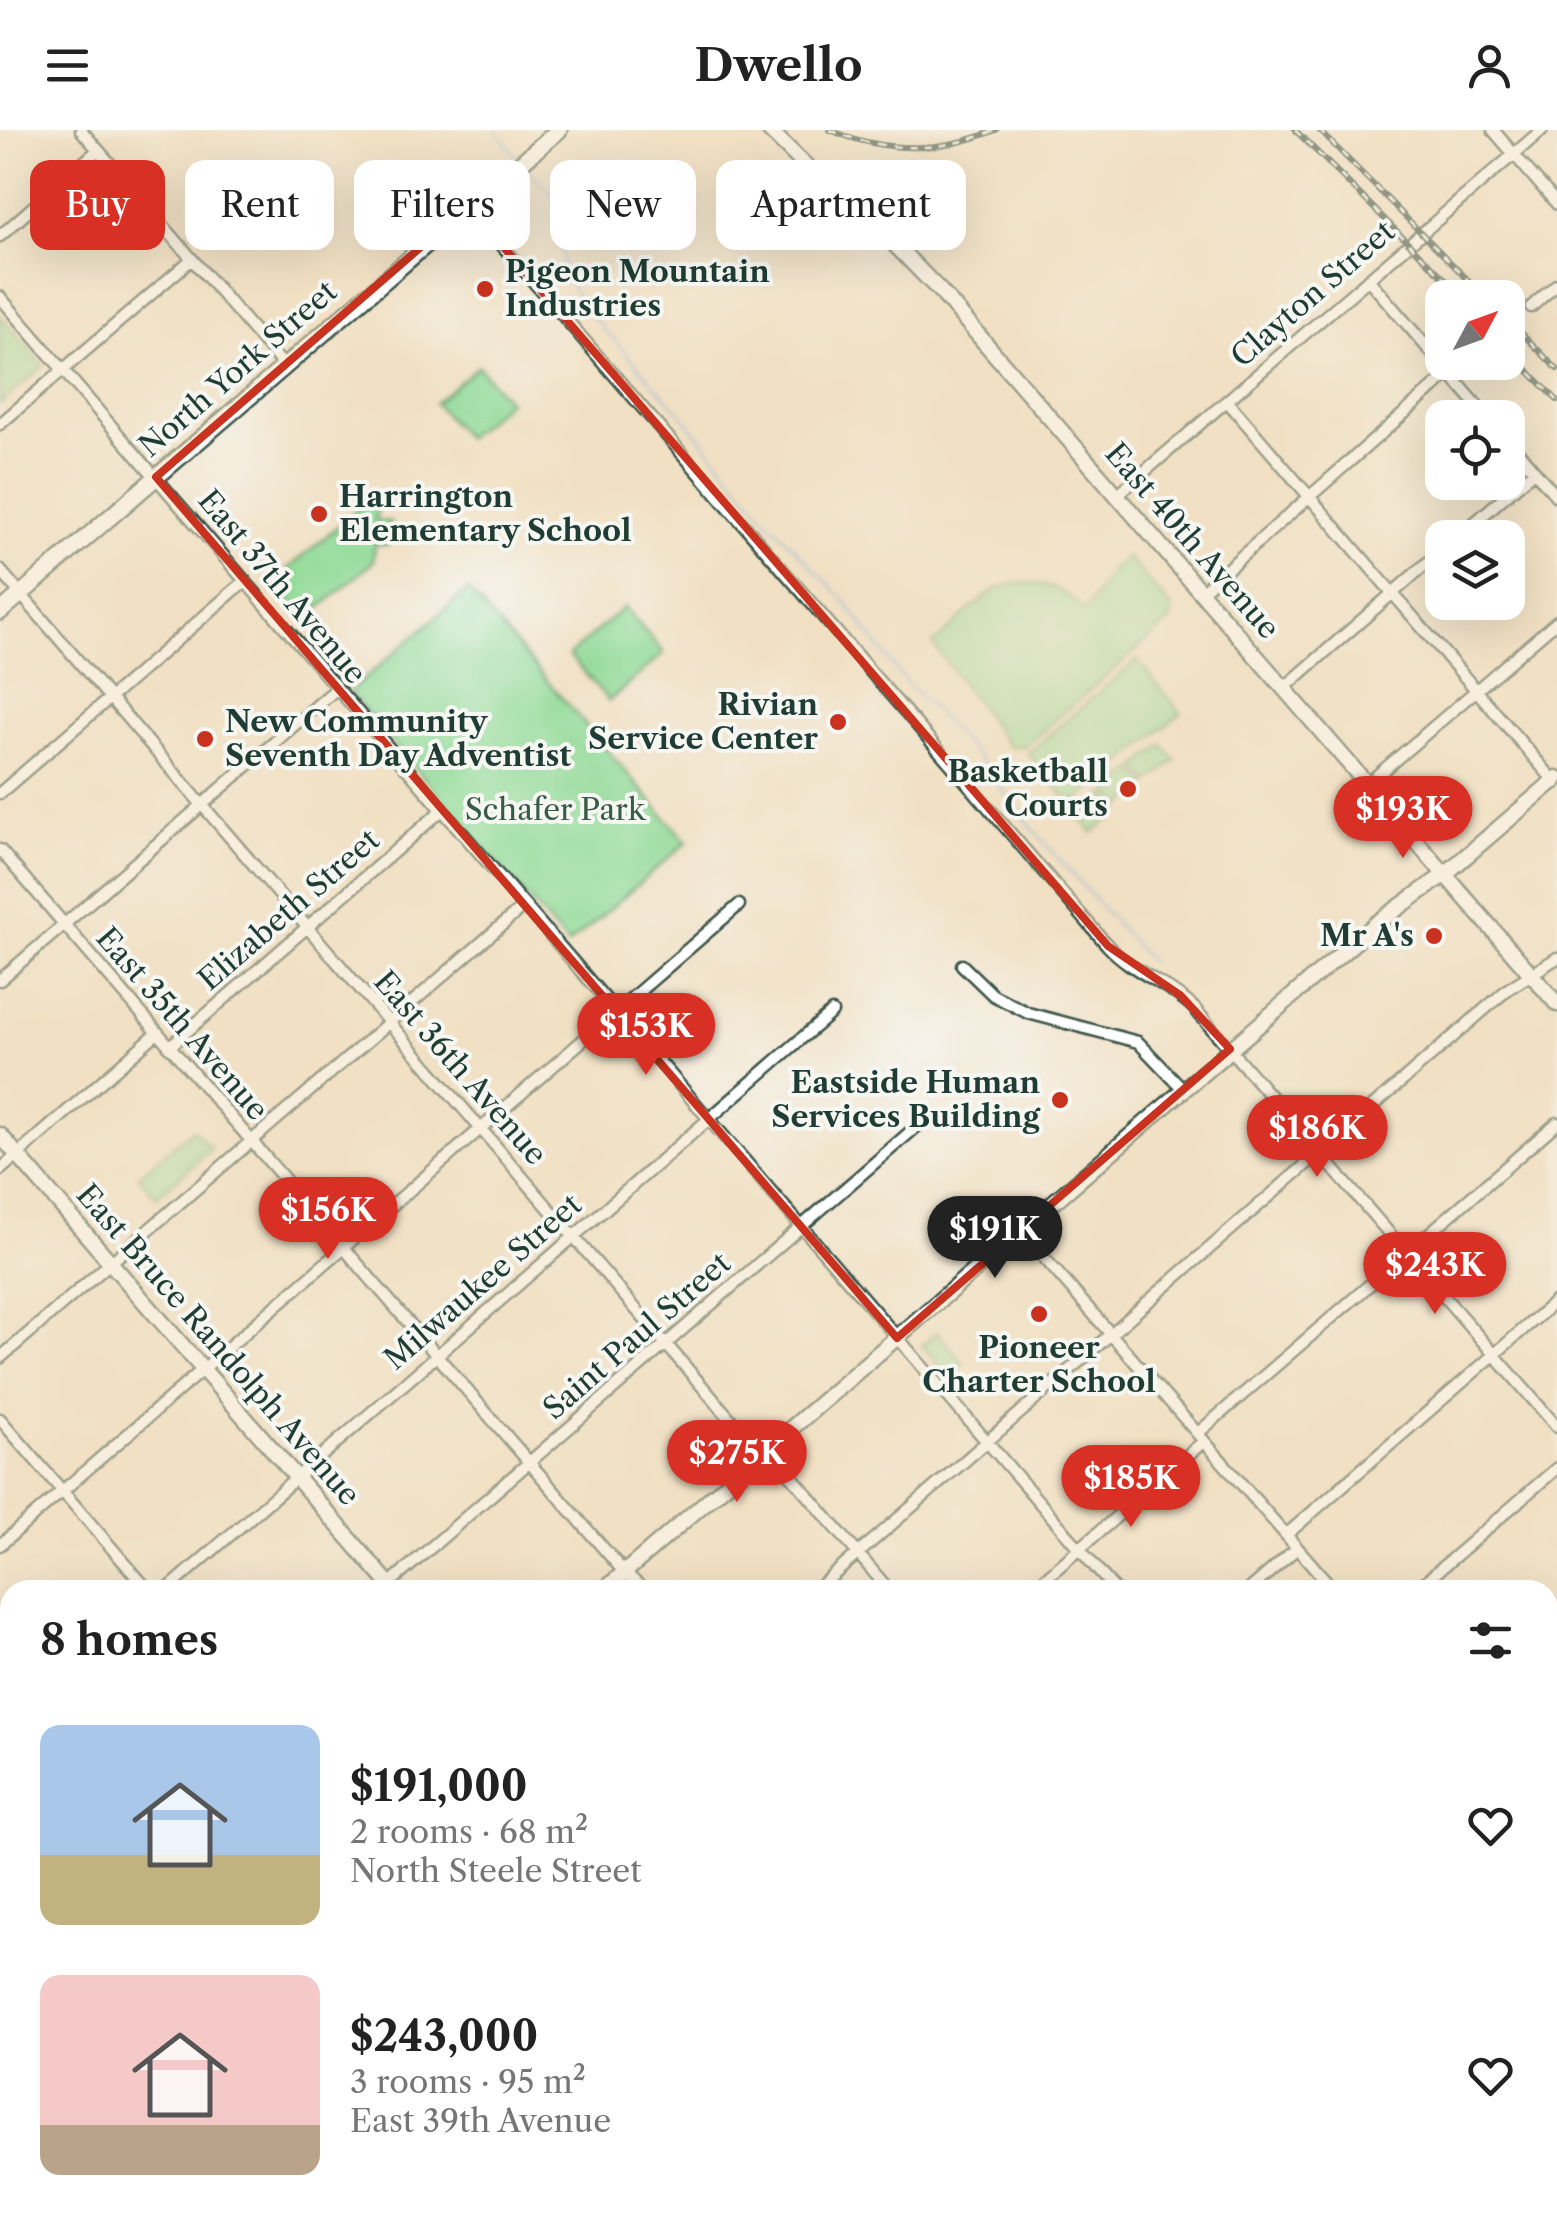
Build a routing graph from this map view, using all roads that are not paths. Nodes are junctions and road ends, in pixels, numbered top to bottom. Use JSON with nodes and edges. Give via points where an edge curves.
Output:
{"nodes":[{"id":1,"x":81,"y":130,"type":"edge"},
{"id":2,"x":559,"y":130,"type":"edge"},
{"id":3,"x":769,"y":130,"type":"edge"},
{"id":4,"x":1493,"y":130,"type":"edge"},
{"id":5,"x":1542,"y":130,"type":"edge"},
{"id":6,"x":98,"y":150,"type":"junction"},
{"id":7,"x":1514,"y":154,"type":"junction"},
{"id":8,"x":522,"y":160,"type":"edge"},
{"id":9,"x":802,"y":160,"type":"edge"},
{"id":10,"x":1557,"y":204,"type":"edge"},
{"id":11,"x":0,"y":236,"type":"edge"},
{"id":12,"x":417,"y":250,"type":"edge"},
{"id":13,"x":506,"y":250,"type":"edge"},
{"id":14,"x":901,"y":250,"type":"edge"},
{"id":15,"x":192,"y":258,"type":"junction"},
{"id":16,"x":1368,"y":279,"type":"junction"},
{"id":17,"x":1557,"y":284,"type":"edge"},
{"id":18,"x":0,"y":297,"type":"edge"},
{"id":19,"x":1530,"y":307,"type":"dead end"},
{"id":20,"x":1425,"y":344,"type":"edge"},
{"id":21,"x":284,"y":366,"type":"junction"},
{"id":22,"x":63,"y":370,"type":"junction"},
{"id":23,"x":1442,"y":380,"type":"edge"},
{"id":24,"x":1456,"y":380,"type":"edge"},
{"id":25,"x":1473,"y":400,"type":"edge"},
{"id":26,"x":1227,"y":401,"type":"junction"},
{"id":27,"x":0,"y":424,"type":"edge"},
{"id":28,"x":1525,"y":460,"type":"edge"},
{"id":29,"x":1534,"y":471,"type":"junction"},
{"id":30,"x":156,"y":477,"type":"junction"},
{"id":31,"x":1116,"y":496,"type":"junction"},
{"id":32,"x":1310,"y":497,"type":"junction"},
{"id":33,"x":1557,"y":497,"type":"edge"},
{"id":34,"x":1478,"y":520,"type":"edge"},
{"id":35,"x":1425,"y":565,"type":"edge"},
{"id":36,"x":0,"y":570,"type":"edge"},
{"id":37,"x":244,"y":581,"type":"junction"},
{"id":38,"x":1200,"y":593,"type":"junction"},
{"id":39,"x":21,"y":594,"type":"junction"},
{"id":40,"x":1393,"y":594,"type":"junction"},
{"id":41,"x":0,"y":612,"type":"edge"},
{"id":42,"x":1557,"y":621,"type":"edge"},
{"id":43,"x":336,"y":689,"type":"junction"},
{"id":44,"x":1283,"y":689,"type":"junction"},
{"id":45,"x":1476,"y":690,"type":"junction"},
{"id":46,"x":109,"y":699,"type":"junction"},
{"id":47,"x":1556,"y":781,"type":"edge"},
{"id":48,"x":1366,"y":785,"type":"junction"},
{"id":49,"x":0,"y":793,"type":"edge"},
{"id":50,"x":200,"y":806,"type":"junction"},
{"id":51,"x":441,"y":810,"type":"junction"},
{"id":52,"x":0,"y":850,"type":"edge"},
{"id":53,"x":1444,"y":875,"type":"junction"},
{"id":54,"x":739,"y":904,"type":"dead end"},
{"id":55,"x":524,"y":906,"type":"junction"},
{"id":56,"x":63,"y":925,"type":"junction"},
{"id":57,"x":306,"y":928,"type":"junction"},
{"id":58,"x":1557,"y":958,"type":"edge"},
{"id":59,"x":962,"y":966,"type":"dead end"},
{"id":60,"x":1532,"y":975,"type":"junction"},
{"id":61,"x":0,"y":980,"type":"edge"},
{"id":62,"x":1557,"y":1004,"type":"edge"},
{"id":63,"x":614,"y":1011,"type":"junction"},
{"id":64,"x":832,"y":1012,"type":"dead end"},
{"id":65,"x":388,"y":1023,"type":"junction"},
{"id":66,"x":157,"y":1034,"type":"junction"},
{"id":67,"x":1234,"y":1046,"type":"junction"},
{"id":68,"x":168,"y":1047,"type":"junction"},
{"id":69,"x":1182,"y":1090,"type":"junction"},
{"id":70,"x":708,"y":1119,"type":"junction"},
{"id":71,"x":924,"y":1120,"type":"dead end"},
{"id":72,"x":1557,"y":1123,"type":"edge"},
{"id":73,"x":479,"y":1128,"type":"junction"},
{"id":74,"x":0,"y":1135,"type":"edge"},
{"id":75,"x":250,"y":1142,"type":"junction"},
{"id":76,"x":1318,"y":1152,"type":"junction"},
{"id":77,"x":17,"y":1155,"type":"junction"},
{"id":78,"x":0,"y":1170,"type":"edge"},
{"id":79,"x":801,"y":1226,"type":"junction"},
{"id":80,"x":1020,"y":1230,"type":"junction"},
{"id":81,"x":572,"y":1237,"type":"junction"},
{"id":82,"x":342,"y":1247,"type":"junction"},
{"id":83,"x":1406,"y":1254,"type":"junction"},
{"id":84,"x":110,"y":1263,"type":"junction"},
{"id":85,"x":1557,"y":1300,"type":"edge"},
{"id":86,"x":1110,"y":1334,"type":"junction"},
{"id":87,"x":897,"y":1338,"type":"junction"},
{"id":88,"x":666,"y":1344,"type":"junction"},
{"id":89,"x":436,"y":1355,"type":"junction"},
{"id":90,"x":1494,"y":1355,"type":"junction"},
{"id":91,"x":0,"y":1358,"type":"edge"},
{"id":92,"x":203,"y":1370,"type":"junction"},
{"id":93,"x":0,"y":1419,"type":"edge"},
{"id":94,"x":1557,"y":1427,"type":"edge"},
{"id":95,"x":1201,"y":1437,"type":"junction"},
{"id":96,"x":987,"y":1442,"type":"junction"},
{"id":97,"x":764,"y":1453,"type":"junction"},
{"id":98,"x":528,"y":1463,"type":"junction"},
{"id":99,"x":1557,"y":1468,"type":"edge"},
{"id":100,"x":296,"y":1477,"type":"junction"},
{"id":101,"x":62,"y":1491,"type":"junction"},
{"id":102,"x":1286,"y":1535,"type":"junction"},
{"id":103,"x":0,"y":1546,"type":"edge"},
{"id":104,"x":1297,"y":1548,"type":"junction"},
{"id":105,"x":1079,"y":1549,"type":"junction"},
{"id":106,"x":858,"y":1554,"type":"junction"},
{"id":107,"x":624,"y":1572,"type":"junction"},
{"id":108,"x":139,"y":1580,"type":"edge"},
{"id":109,"x":178,"y":1580,"type":"edge"},
{"id":110,"x":381,"y":1580,"type":"edge"},
{"id":111,"x":397,"y":1580,"type":"edge"},
{"id":112,"x":615,"y":1580,"type":"edge"},
{"id":113,"x":633,"y":1580,"type":"edge"},
{"id":114,"x":828,"y":1580,"type":"edge"},
{"id":115,"x":880,"y":1580,"type":"edge"},
{"id":116,"x":1043,"y":1580,"type":"edge"},
{"id":117,"x":1105,"y":1580,"type":"edge"},
{"id":118,"x":1260,"y":1580,"type":"edge"},
{"id":119,"x":1325,"y":1580,"type":"edge"},
{"id":120,"x":1428,"y":1580,"type":"edge"}],
"edges":[{"from":1,"to":6,"type":"street"},
{"from":2,"to":8,"type":"main road","name":"North York Street"},
{"from":3,"to":9,"type":"street","name":"East 40th Avenue"},
{"from":4,"to":7,"type":"street"},
{"from":5,"to":7,"type":"street","name":"Clayton Street"},
{"from":6,"to":11,"type":"street"},
{"from":6,"to":15,"type":"street"},
{"from":7,"to":10,"type":"street"},
{"from":7,"to":16,"type":"street","name":"Clayton Street"},
{"from":12,"to":21,"type":"main road","name":"North York Street"},
{"from":13,"to":67,"type":"street","via":[[1108,946],[1134,970],[1180,995]]},
{"from":14,"to":31,"type":"street","name":"East 40th Avenue"},
{"from":15,"to":21,"type":"street"},
{"from":15,"to":22,"type":"street"},
{"from":16,"to":20,"type":"street"},
{"from":16,"to":26,"type":"street","name":"Clayton Street"},
{"from":17,"to":19,"type":"street"},
{"from":18,"to":22,"type":"street","name":"East 37th Avenue"},
{"from":21,"to":30,"type":"main road","name":"North York Street"},
{"from":22,"to":27,"type":"street"},
{"from":22,"to":30,"type":"street","name":"East 37th Avenue"},
{"from":23,"to":32,"type":"street"},
{"from":24,"to":25,"type":"street"},
{"from":26,"to":31,"type":"street","name":"Clayton Street"},
{"from":26,"to":32,"type":"street"},
{"from":28,"to":29,"type":"street"},
{"from":29,"to":33,"type":"street"},
{"from":29,"to":34,"type":"street"},
{"from":30,"to":37,"type":"street","name":"East 37th Avenue"},
{"from":30,"to":39,"type":"main road","name":"North York Street"},
{"from":31,"to":38,"type":"street","name":"East 40th Avenue"},
{"from":32,"to":38,"type":"street"},
{"from":32,"to":40,"type":"street"},
{"from":35,"to":40,"type":"street"},
{"from":36,"to":39,"type":"street","name":"East 36th Avenue"},
{"from":37,"to":43,"type":"street","name":"East 37th Avenue"},
{"from":37,"to":46,"type":"street"},
{"from":38,"to":44,"type":"street","name":"East 40th Avenue"},
{"from":39,"to":41,"type":"main road","name":"North York Street"},
{"from":39,"to":46,"type":"street","name":"East 36th Avenue"},
{"from":40,"to":44,"type":"street"},
{"from":40,"to":45,"type":"street"},
{"from":42,"to":45,"type":"street"},
{"from":43,"to":50,"type":"street"},
{"from":43,"to":51,"type":"street","name":"East 37th Avenue"},
{"from":44,"to":48,"type":"street","name":"East 40th Avenue"},
{"from":45,"to":47,"type":"street"},
{"from":45,"to":48,"type":"street"},
{"from":46,"to":49,"type":"street"},
{"from":46,"to":50,"type":"street","name":"East 36th Avenue"},
{"from":47,"to":53,"type":"street"},
{"from":48,"to":53,"type":"street","name":"East 40th Avenue"},
{"from":50,"to":56,"type":"street"},
{"from":50,"to":57,"type":"street","name":"East 36th Avenue"},
{"from":51,"to":55,"type":"street","name":"East 37th Avenue"},
{"from":51,"to":57,"type":"street","name":"Elizabeth Street"},
{"from":52,"to":56,"type":"street","name":"East 35th Avenue"},
{"from":53,"to":60,"type":"street","name":"East 40th Avenue"},
{"from":53,"to":67,"type":"street","via":[[1377,923]]},
{"from":54,"to":63,"type":"street"},
{"from":55,"to":63,"type":"street","name":"East 37th Avenue"},
{"from":55,"to":65,"type":"street"},
{"from":56,"to":61,"type":"street"},
{"from":56,"to":66,"type":"street","name":"East 35th Avenue"},
{"from":57,"to":65,"type":"street","name":"East 36th Avenue"},
{"from":57,"to":68,"type":"street","name":"Elizabeth Street"},
{"from":58,"to":60,"type":"street"},
{"from":59,"to":69,"type":"street","via":[[994,995],[1028,1013],[1138,1042]]},
{"from":60,"to":62,"type":"street","name":"East 40th Avenue"},
{"from":60,"to":76,"type":"street"},
{"from":63,"to":70,"type":"street","name":"East 37th Avenue"},
{"from":63,"to":73,"type":"street"},
{"from":64,"to":70,"type":"street","name":"Milwaukee Street"},
{"from":65,"to":73,"type":"street","name":"East 36th Avenue"},
{"from":65,"to":75,"type":"street"},
{"from":66,"to":68,"type":"street","name":"East 35th Avenue"},
{"from":66,"to":77,"type":"street"},
{"from":67,"to":69,"type":"street"},
{"from":67,"to":76,"type":"street"},
{"from":68,"to":75,"type":"street","name":"East 35th Avenue"},
{"from":69,"to":80,"type":"street"},
{"from":70,"to":79,"type":"street","name":"East 37th Avenue"},
{"from":70,"to":81,"type":"street","name":"Milwaukee Street"},
{"from":71,"to":79,"type":"street","name":"Saint Paul Street"},
{"from":72,"to":83,"type":"street"},
{"from":73,"to":81,"type":"street","name":"East 36th Avenue"},
{"from":73,"to":82,"type":"street"},
{"from":74,"to":77,"type":"street","name":"East Bruce Randolph Avenue"},
{"from":75,"to":82,"type":"street","name":"East 35th Avenue"},
{"from":75,"to":84,"type":"street"},
{"from":76,"to":83,"type":"street"},
{"from":76,"to":86,"type":"street"},
{"from":77,"to":78,"type":"street"},
{"from":77,"to":84,"type":"street","name":"East Bruce Randolph Avenue"},
{"from":79,"to":87,"type":"street","name":"East 37th Avenue"},
{"from":79,"to":88,"type":"street","name":"Saint Paul Street"},
{"from":80,"to":86,"type":"street"},
{"from":80,"to":87,"type":"street"},
{"from":81,"to":88,"type":"street","name":"East 36th Avenue"},
{"from":81,"to":89,"type":"street","name":"Milwaukee Street"},
{"from":82,"to":89,"type":"street","name":"East 35th Avenue"},
{"from":82,"to":92,"type":"street"},
{"from":83,"to":90,"type":"street"},
{"from":83,"to":95,"type":"street"},
{"from":84,"to":91,"type":"street"},
{"from":84,"to":92,"type":"street","name":"East Bruce Randolph Avenue"},
{"from":85,"to":90,"type":"street"},
{"from":86,"to":95,"type":"street"},
{"from":86,"to":96,"type":"street"},
{"from":87,"to":96,"type":"street","name":"East 37th Avenue"},
{"from":87,"to":97,"type":"street"},
{"from":88,"to":97,"type":"street","name":"East 36th Avenue"},
{"from":88,"to":98,"type":"street","name":"Saint Paul Street"},
{"from":89,"to":98,"type":"street","name":"East 35th Avenue"},
{"from":89,"to":100,"type":"street","name":"Milwaukee Street"},
{"from":90,"to":94,"type":"street"},
{"from":90,"to":102,"type":"street"},
{"from":92,"to":100,"type":"street","name":"East Bruce Randolph Avenue"},
{"from":92,"to":101,"type":"street"},
{"from":93,"to":101,"type":"street"},
{"from":95,"to":102,"type":"street"},
{"from":95,"to":105,"type":"street"},
{"from":96,"to":105,"type":"street","name":"East 37th Avenue"},
{"from":96,"to":106,"type":"street"},
{"from":97,"to":106,"type":"street","name":"East 36th Avenue","via":[[783,1466]]},
{"from":97,"to":107,"type":"street"},
{"from":98,"to":107,"type":"street","name":"East 35th Avenue"},
{"from":98,"to":111,"type":"street","name":"Saint Paul Street"},
{"from":99,"to":120,"type":"street"},
{"from":100,"to":109,"type":"street","name":"Milwaukee Street"},
{"from":100,"to":110,"type":"street","name":"East Bruce Randolph Avenue"},
{"from":101,"to":103,"type":"street"},
{"from":101,"to":108,"type":"street"},
{"from":102,"to":104,"type":"street"},
{"from":104,"to":118,"type":"street"},
{"from":104,"to":119,"type":"street"},
{"from":105,"to":116,"type":"street"},
{"from":105,"to":117,"type":"street","name":"East 37th Avenue"},
{"from":106,"to":114,"type":"street"},
{"from":106,"to":115,"type":"street","name":"East 36th Avenue"},
{"from":107,"to":112,"type":"street"},
{"from":107,"to":113,"type":"street","name":"East 35th Avenue"}]}
